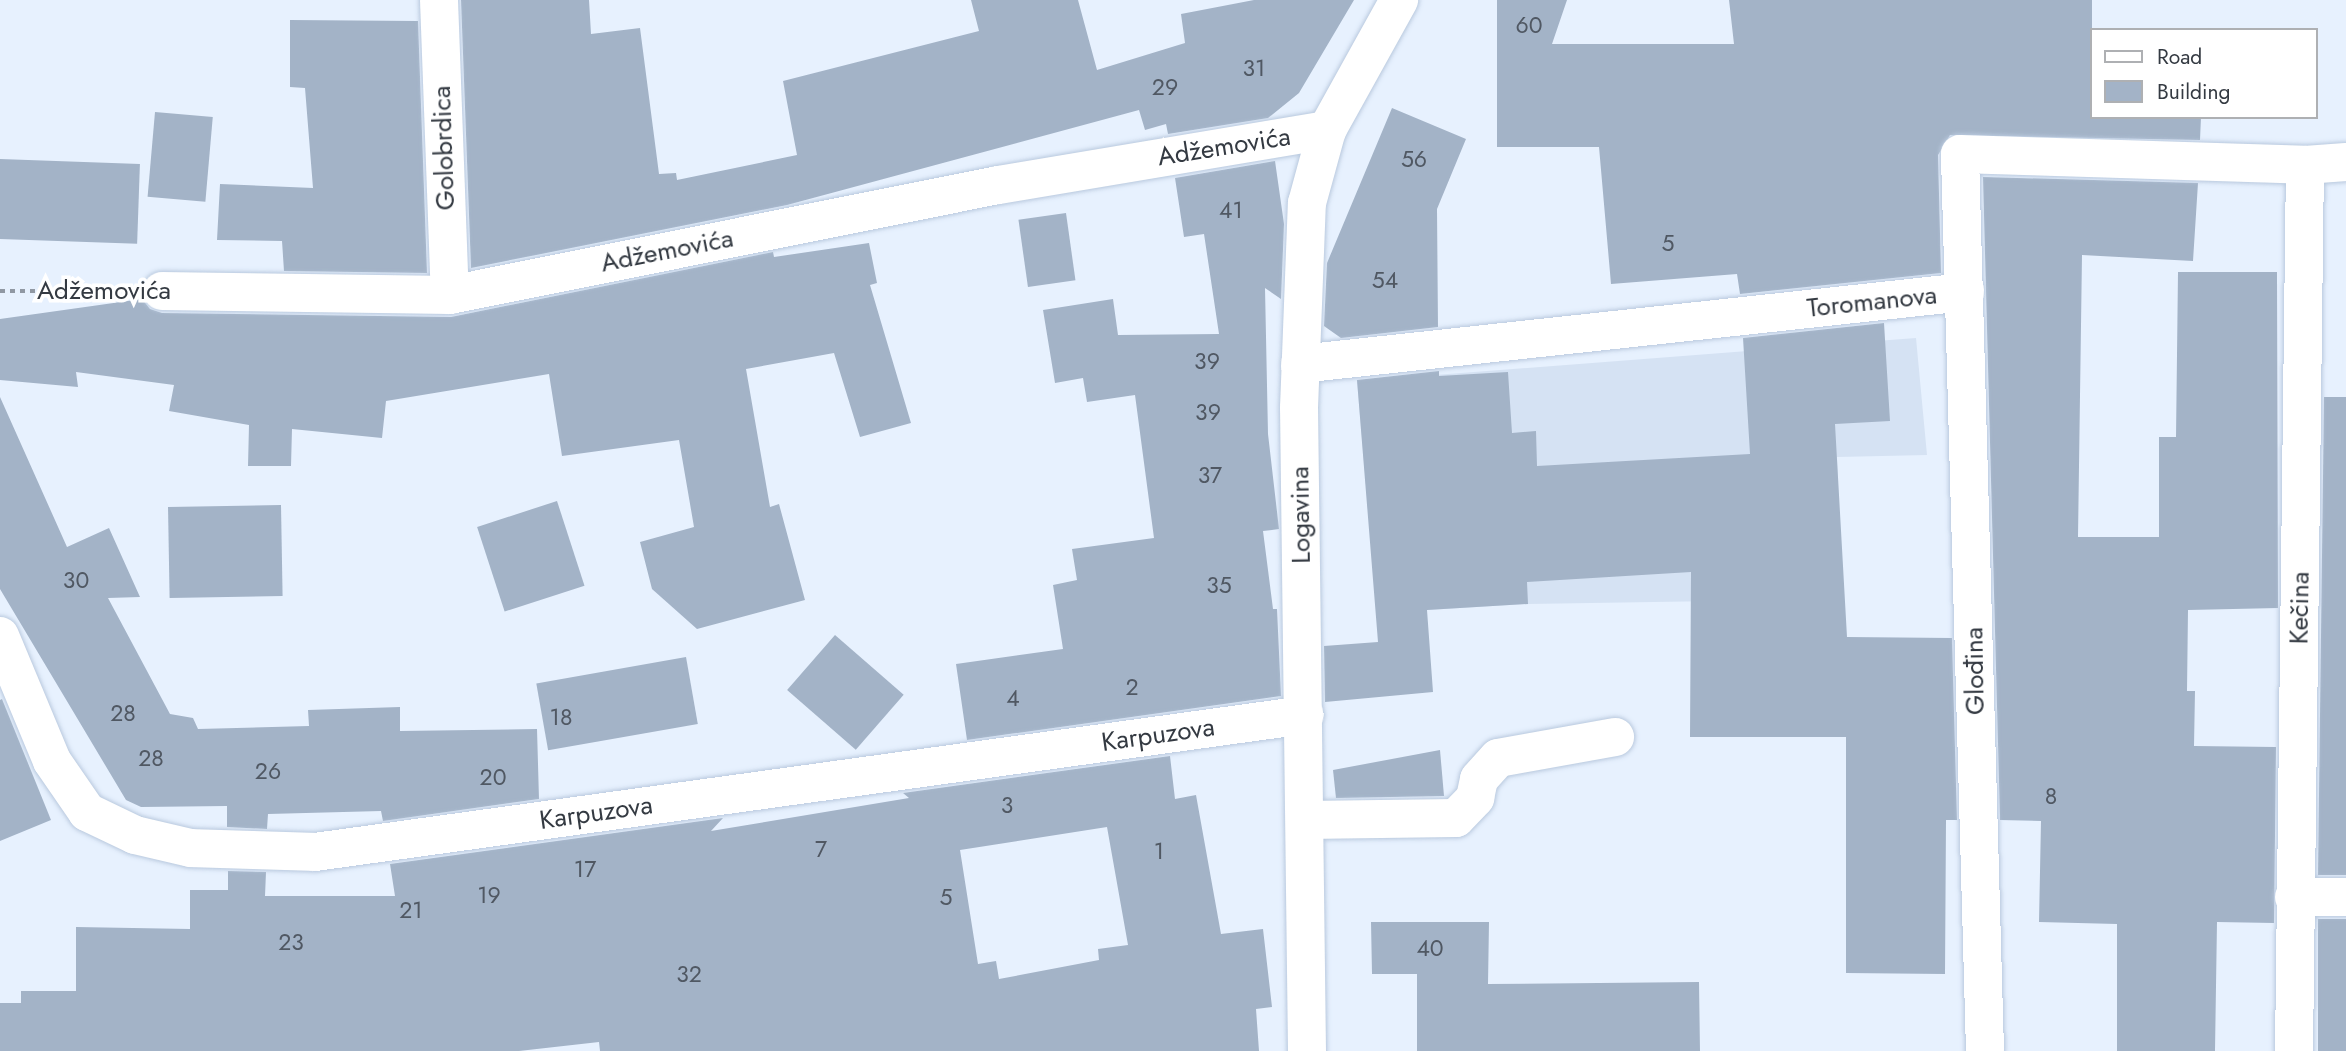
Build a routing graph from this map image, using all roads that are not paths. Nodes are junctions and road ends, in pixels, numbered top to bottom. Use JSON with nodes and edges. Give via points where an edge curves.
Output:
{"nodes":[{"id":1,"x":439,"y":0,"type":"edge"},
{"id":2,"x":1399,"y":0,"type":"edge"},
{"id":3,"x":1327,"y":130,"type":"junction"},
{"id":4,"x":2346,"y":162,"type":"edge"},
{"id":5,"x":2305,"y":165,"type":"junction"},
{"id":6,"x":162,"y":291,"type":"road end"},
{"id":7,"x":1965,"y":292,"type":"junction"},
{"id":8,"x":450,"y":295,"type":"junction"},
{"id":9,"x":1300,"y":364,"type":"junction"},
{"id":10,"x":0,"y":636,"type":"edge"},
{"id":11,"x":1305,"y":715,"type":"junction"},
{"id":12,"x":1615,"y":737,"type":"dead end"},
{"id":13,"x":1305,"y":820,"type":"junction"},
{"id":14,"x":2294,"y":897,"type":"junction"},
{"id":15,"x":2346,"y":897,"type":"edge"},
{"id":16,"x":1307,"y":1051,"type":"edge"},
{"id":17,"x":1985,"y":1051,"type":"edge"},
{"id":18,"x":2294,"y":1051,"type":"edge"}],
"edges":[{"from":1,"to":8,"type":"street","name":"Golobrdica"},
{"from":2,"to":3,"type":"street","name":"Logavina"},
{"from":3,"to":8,"type":"street","name":"Adžemovića","via":[[998,185]]},
{"from":3,"to":9,"type":"street","name":"Logavina","via":[[1307,203]]},
{"from":4,"to":5,"type":"street","name":"Toromanova"},
{"from":5,"to":7,"type":"street","name":"Toromanova","via":[[1959,154]]},
{"from":5,"to":14,"type":"street","name":"Kečina"},
{"from":6,"to":8,"type":"street","name":"Adžemovića"},
{"from":7,"to":9,"type":"street","name":"Toromanova"},
{"from":7,"to":17,"type":"street","name":"Glođina"},
{"from":9,"to":11,"type":"street","name":"Logavina"},
{"from":10,"to":11,"type":"street","name":"Karpuzova","via":[[52,761],[87,812],[135,835],[191,848],[315,852]]},
{"from":11,"to":13,"type":"street","name":"Logavina"},
{"from":12,"to":13,"type":"street","via":[[1499,758],[1479,779],[1475,798],[1456,818]]},
{"from":13,"to":16,"type":"street","name":"Logavina"},
{"from":14,"to":15,"type":"street"},
{"from":14,"to":18,"type":"street","name":"Kečina"}]}
